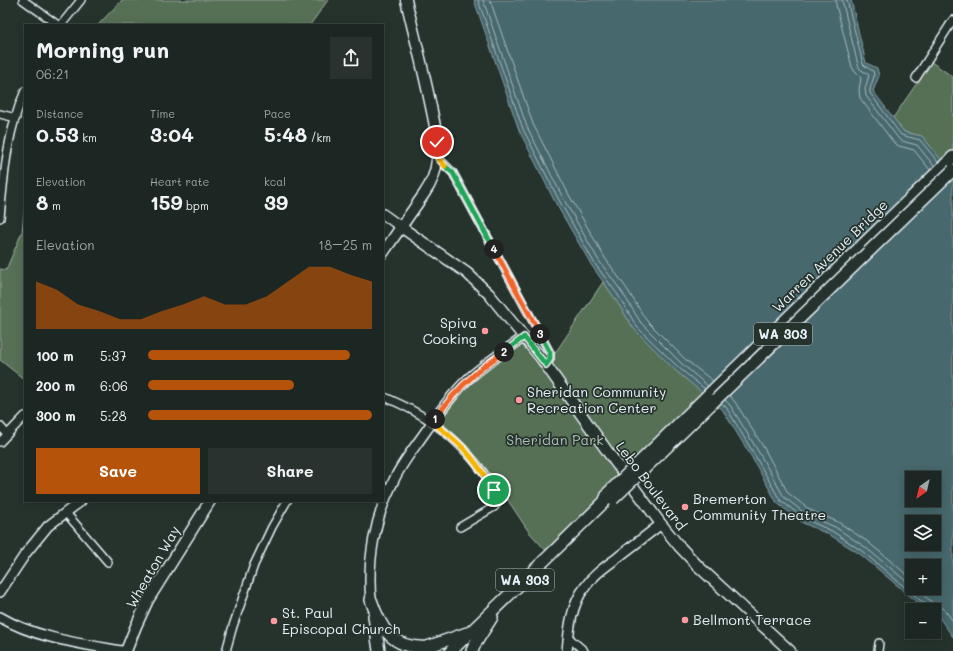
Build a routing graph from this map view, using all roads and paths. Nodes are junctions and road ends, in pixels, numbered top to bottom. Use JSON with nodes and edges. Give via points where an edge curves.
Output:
{"nodes":[{"id":1,"x":24,"y":0,"type":"edge"},
{"id":2,"x":81,"y":0,"type":"edge"},
{"id":3,"x":406,"y":0,"type":"edge"},
{"id":4,"x":953,"y":20,"type":"edge"},
{"id":5,"x":57,"y":24,"type":"edge"},
{"id":6,"x":62,"y":24,"type":"edge"},
{"id":7,"x":916,"y":78,"type":"dead end"},
{"id":8,"x":24,"y":94,"type":"edge"},
{"id":9,"x":0,"y":114,"type":"edge"},
{"id":10,"x":16,"y":118,"type":"junction"},
{"id":11,"x":953,"y":157,"type":"edge"},
{"id":12,"x":438,"y":158,"type":"junction"},
{"id":13,"x":953,"y":170,"type":"edge"},
{"id":14,"x":2,"y":178,"type":"edge"},
{"id":15,"x":384,"y":215,"type":"edge"},
{"id":16,"x":0,"y":218,"type":"edge"},
{"id":17,"x":402,"y":227,"type":"junction"},
{"id":18,"x":384,"y":252,"type":"edge"},
{"id":19,"x":524,"y":337,"type":"junction"},
{"id":20,"x":546,"y":365,"type":"junction"},
{"id":21,"x":384,"y":398,"type":"edge"},
{"id":22,"x":24,"y":417,"type":"edge"},
{"id":23,"x":432,"y":422,"type":"junction"},
{"id":24,"x":0,"y":426,"type":"edge"},
{"id":25,"x":7,"y":434,"type":"junction"},
{"id":26,"x":0,"y":442,"type":"edge"},
{"id":27,"x":608,"y":498,"type":"junction"},
{"id":28,"x":79,"y":502,"type":"edge"},
{"id":29,"x":209,"y":502,"type":"edge"},
{"id":30,"x":285,"y":502,"type":"edge"},
{"id":31,"x":66,"y":512,"type":"junction"},
{"id":32,"x":660,"y":524,"type":"junction"},
{"id":33,"x":460,"y":527,"type":"dead end"},
{"id":34,"x":108,"y":562,"type":"dead end"},
{"id":35,"x":0,"y":592,"type":"edge"},
{"id":36,"x":371,"y":600,"type":"junction"},
{"id":37,"x":500,"y":604,"type":"junction"},
{"id":38,"x":0,"y":617,"type":"edge"},
{"id":39,"x":471,"y":631,"type":"junction"},
{"id":40,"x":568,"y":637,"type":"junction"},
{"id":41,"x":122,"y":651,"type":"edge"},
{"id":42,"x":126,"y":651,"type":"edge"},
{"id":43,"x":226,"y":651,"type":"edge"},
{"id":44,"x":379,"y":651,"type":"edge"},
{"id":45,"x":444,"y":651,"type":"edge"},
{"id":46,"x":450,"y":651,"type":"edge"},
{"id":47,"x":472,"y":651,"type":"edge"},
{"id":48,"x":567,"y":651,"type":"edge"},
{"id":49,"x":584,"y":651,"type":"edge"},
{"id":50,"x":790,"y":651,"type":"edge"}],
"edges":[{"from":1,"to":5,"type":"street"},
{"from":2,"to":6,"type":"street"},
{"from":3,"to":12,"type":"main road","via":[[436,129]]},
{"from":4,"to":7,"type":"street"},
{"from":8,"to":10,"type":"street"},
{"from":9,"to":10,"type":"street"},
{"from":10,"to":14,"type":"street"},
{"from":11,"to":27,"type":"main road","name":"Warren Avenue Bridge","number":"WA 303","bridge":true},
{"from":12,"to":17,"type":"main road","via":[[429,186]]},
{"from":12,"to":20,"type":"street","via":[[453,173],[547,346],[550,356]]},
{"from":13,"to":27,"type":"main road","name":"Warren Avenue Bridge","number":"WA 303","bridge":true},
{"from":14,"to":16,"type":"street"},
{"from":15,"to":17,"type":"street"},
{"from":17,"to":18,"type":"main road"},
{"from":17,"to":19,"type":"main road","name":"Lebo Boulevard","via":[[475,280]]},
{"from":19,"to":20,"type":"main road","name":"Lebo Boulevard"},
{"from":19,"to":23,"type":"street","via":[[471,377]]},
{"from":20,"to":32,"type":"main road","name":"Lebo Boulevard"},
{"from":21,"to":23,"type":"street"},
{"from":22,"to":25,"type":"street"},
{"from":23,"to":33,"type":"street","via":[[464,449],[499,499],[494,508]]},
{"from":23,"to":36,"type":"street","via":[[398,472],[385,500],[372,547]]},
{"from":24,"to":25,"type":"street"},
{"from":25,"to":26,"type":"street"},
{"from":27,"to":37,"type":"main road","number":"WA 303"},
{"from":28,"to":31,"type":"street"},
{"from":29,"to":42,"type":"main road","name":"Wheaton Way","via":[[148,600]]},
{"from":30,"to":43,"type":"street","via":[[254,565]]},
{"from":31,"to":34,"type":"street"},
{"from":31,"to":35,"type":"street","via":[[48,526]]},
{"from":32,"to":40,"type":"street","via":[[592,577],[573,610]]},
{"from":32,"to":50,"type":"main road","name":"Lebo Boulevard","via":[[698,566]]},
{"from":36,"to":39,"type":"main road","via":[[377,617],[387,632],[397,641],[407,645],[427,647]]},
{"from":36,"to":44,"type":"main road"},
{"from":37,"to":39,"type":"main road","number":"WA 303"},
{"from":37,"to":47,"type":"main road"},
{"from":38,"to":41,"type":"street","via":[[38,633]]},
{"from":39,"to":45,"type":"main road"},
{"from":39,"to":46,"type":"main road","number":"WA 303"},
{"from":40,"to":48,"type":"street"},
{"from":40,"to":49,"type":"street"}]}
